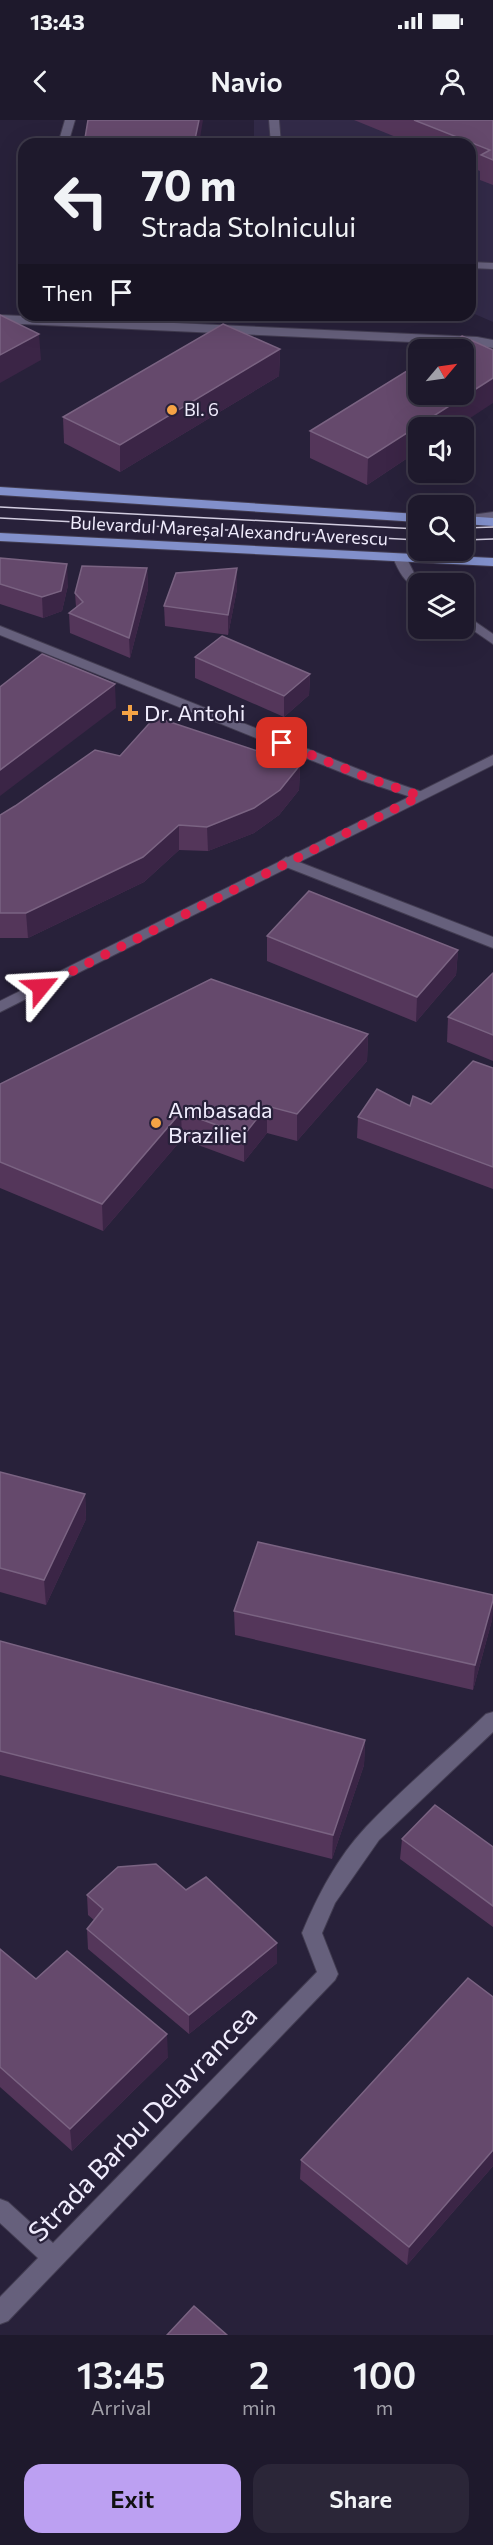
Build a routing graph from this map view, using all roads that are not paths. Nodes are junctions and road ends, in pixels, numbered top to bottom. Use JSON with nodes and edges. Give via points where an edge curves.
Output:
{"nodes":[{"id":1,"x":70,"y":120,"type":"edge"},
{"id":2,"x":274,"y":120,"type":"edge"},
{"id":3,"x":65,"y":138,"type":"edge"},
{"id":4,"x":276,"y":138,"type":"edge"},
{"id":5,"x":476,"y":265,"type":"edge"},
{"id":6,"x":493,"y":266,"type":"edge"},
{"id":7,"x":0,"y":319,"type":"edge"},
{"id":8,"x":18,"y":319,"type":"edge"},
{"id":9,"x":130,"y":321,"type":"edge"},
{"id":10,"x":493,"y":344,"type":"edge"},
{"id":11,"x":0,"y":491,"type":"edge"},
{"id":12,"x":493,"y":516,"type":"edge"},
{"id":13,"x":408,"y":517,"type":"edge"},
{"id":14,"x":474,"y":519,"type":"edge"},
{"id":15,"x":474,"y":521,"type":"edge"},
{"id":16,"x":493,"y":522,"type":"edge"},
{"id":17,"x":0,"y":537,"type":"edge"},
{"id":18,"x":400,"y":558,"type":"junction"},
{"id":19,"x":493,"y":562,"type":"edge"},
{"id":20,"x":408,"y":575,"type":"edge"},
{"id":21,"x":474,"y":626,"type":"edge"},
{"id":22,"x":0,"y":630,"type":"edge"},
{"id":23,"x":493,"y":640,"type":"edge"},
{"id":24,"x":493,"y":759,"type":"edge"},
{"id":25,"x":420,"y":796,"type":"junction"},
{"id":26,"x":286,"y":862,"type":"junction"},
{"id":27,"x":493,"y":943,"type":"edge"},
{"id":28,"x":0,"y":1007,"type":"edge"},
{"id":29,"x":493,"y":1720,"type":"edge"},
{"id":30,"x":0,"y":2209,"type":"edge"},
{"id":31,"x":54,"y":2258,"type":"junction"},
{"id":32,"x":0,"y":2313,"type":"edge"}],
"edges":[{"from":1,"to":3,"type":"street"},
{"from":2,"to":4,"type":"street"},
{"from":5,"to":6,"type":"street"},
{"from":7,"to":8,"type":"street"},
{"from":9,"to":10,"type":"street"},
{"from":11,"to":13,"type":"main road","name":"Bulevardul Mareșal Alexandru Averescu"},
{"from":12,"to":14,"type":"street"},
{"from":15,"to":16,"type":"main road"},
{"from":17,"to":18,"type":"main road","name":"Bulevardul Mareșal Alexandru Averescu"},
{"from":18,"to":19,"type":"main road","name":"Bulevardul Mareșal Alexandru Averescu"},
{"from":18,"to":20,"type":"street"},
{"from":21,"to":23,"type":"street"},
{"from":22,"to":25,"type":"street"},
{"from":24,"to":25,"type":"street"},
{"from":25,"to":26,"type":"street"},
{"from":26,"to":27,"type":"street"},
{"from":26,"to":28,"type":"street"},
{"from":29,"to":31,"type":"street","name":"Strada Barbu Delavrancea","via":[[372,1834],[327,1898],[312,1933],[328,1974]]},
{"from":30,"to":31,"type":"street"},
{"from":31,"to":32,"type":"street","name":"Strada Barbu Delavrancea"}]}
